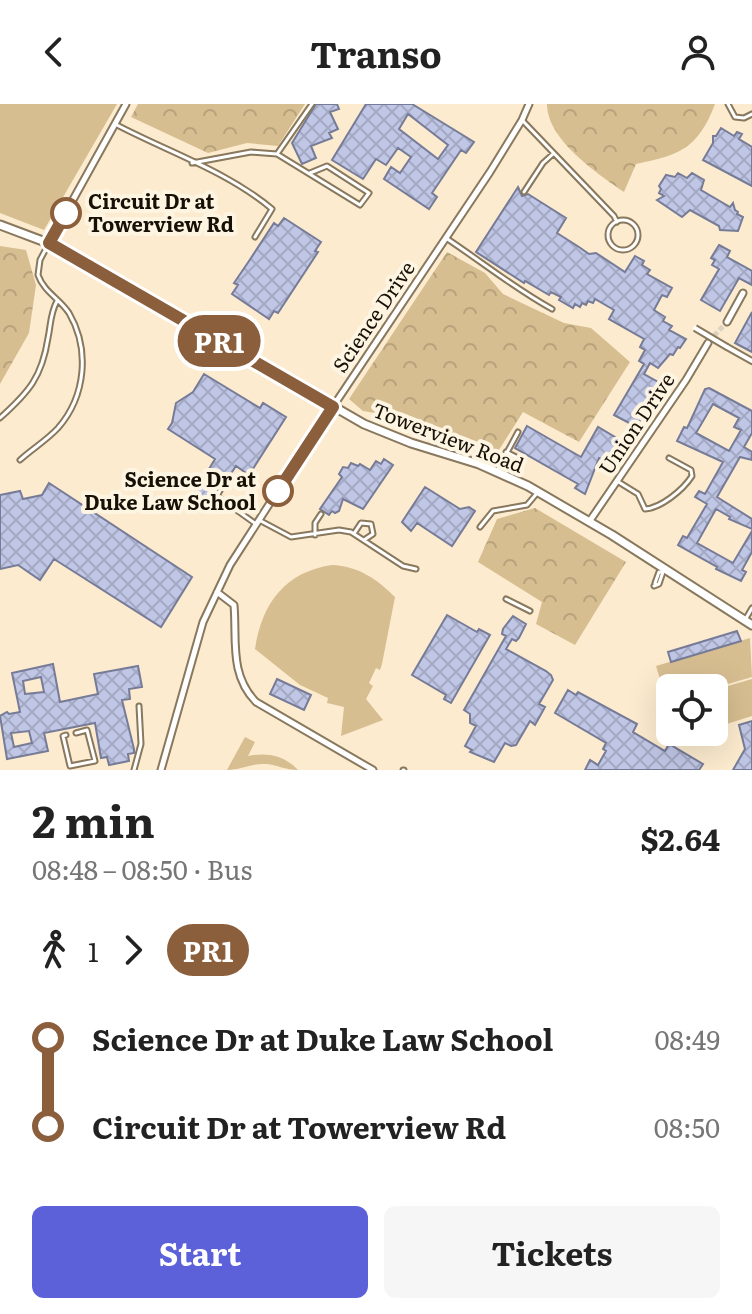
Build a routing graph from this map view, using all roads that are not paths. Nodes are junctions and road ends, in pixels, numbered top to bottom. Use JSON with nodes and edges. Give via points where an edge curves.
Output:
{"nodes":[{"id":1,"x":126,"y":104,"type":"edge"},
{"id":2,"x":312,"y":104,"type":"edge"},
{"id":3,"x":529,"y":104,"type":"edge"},
{"id":4,"x":728,"y":104,"type":"edge"},
{"id":5,"x":752,"y":114,"type":"edge"},
{"id":6,"x":522,"y":120,"type":"junction"},
{"id":7,"x":115,"y":124,"type":"junction"},
{"id":8,"x":277,"y":154,"type":"junction"},
{"id":9,"x":553,"y":154,"type":"junction"},
{"id":10,"x":192,"y":163,"type":"junction"},
{"id":11,"x":310,"y":173,"type":"junction"},
{"id":12,"x":524,"y":192,"type":"dead end"},
{"id":13,"x":617,"y":222,"type":"junction"},
{"id":14,"x":0,"y":225,"type":"edge"},
{"id":15,"x":255,"y":237,"type":"dead end"},
{"id":16,"x":446,"y":238,"type":"junction"},
{"id":17,"x":49,"y":243,"type":"junction"},
{"id":18,"x":516,"y":278,"type":"dead end"},
{"id":19,"x":510,"y":284,"type":"junction"},
{"id":20,"x":743,"y":293,"type":"dead end"},
{"id":21,"x":57,"y":301,"type":"junction"},
{"id":22,"x":552,"y":309,"type":"dead end"},
{"id":23,"x":727,"y":322,"type":"tunnel mouth"},
{"id":24,"x":695,"y":328,"type":"dead end"},
{"id":25,"x":708,"y":343,"type":"tunnel mouth"},
{"id":26,"x":752,"y":361,"type":"edge"},
{"id":27,"x":333,"y":407,"type":"junction"},
{"id":28,"x":0,"y":418,"type":"edge"},
{"id":29,"x":518,"y":432,"type":"dead end"},
{"id":30,"x":506,"y":452,"type":"junction"},
{"id":31,"x":516,"y":457,"type":"dead end"},
{"id":32,"x":669,"y":458,"type":"dead end"},
{"id":33,"x":20,"y":460,"type":"dead end"},
{"id":34,"x":497,"y":471,"type":"junction"},
{"id":35,"x":617,"y":481,"type":"junction"},
{"id":36,"x":223,"y":485,"type":"dead end"},
{"id":37,"x":538,"y":492,"type":"junction"},
{"id":38,"x":217,"y":496,"type":"junction"},
{"id":39,"x":207,"y":509,"type":"dead end"},
{"id":40,"x":321,"y":514,"type":"dead end"},
{"id":41,"x":258,"y":522,"type":"junction"},
{"id":42,"x":589,"y":522,"type":"junction"},
{"id":43,"x":480,"y":527,"type":"dead end"},
{"id":44,"x":356,"y":534,"type":"junction"},
{"id":45,"x":315,"y":535,"type":"junction"},
{"id":46,"x":364,"y":540,"type":"junction"},
{"id":47,"x":416,"y":569,"type":"dead end"},
{"id":48,"x":663,"y":570,"type":"junction"},
{"id":49,"x":655,"y":585,"type":"dead end"},
{"id":50,"x":217,"y":592,"type":"junction"},
{"id":51,"x":506,"y":599,"type":"dead end"},
{"id":52,"x":752,"y":608,"type":"edge"},
{"id":53,"x":530,"y":611,"type":"dead end"},
{"id":54,"x":748,"y":623,"type":"edge"},
{"id":55,"x":139,"y":706,"type":"dead end"},
{"id":56,"x":76,"y":733,"type":"dead end"},
{"id":57,"x":66,"y":735,"type":"dead end"},
{"id":58,"x":85,"y":764,"type":"junction"},
{"id":59,"x":371,"y":769,"type":"edge"},
{"id":60,"x":87,"y":770,"type":"edge"},
{"id":61,"x":134,"y":770,"type":"edge"},
{"id":62,"x":161,"y":770,"type":"edge"}],
"edges":[{"from":1,"to":7,"type":"street"},
{"from":2,"to":8,"type":"lane"},
{"from":3,"to":6,"type":"street","name":"Science Drive"},
{"from":4,"to":5,"type":"lane","via":[[735,117]]},
{"from":6,"to":9,"type":"lane"},
{"from":6,"to":16,"type":"street","name":"Science Drive"},
{"from":7,"to":10,"type":"lane"},
{"from":7,"to":17,"type":"street"},
{"from":8,"to":10,"type":"lane","via":[[251,152]]},
{"from":8,"to":11,"type":"lane"},
{"from":9,"to":12,"type":"lane"},
{"from":9,"to":13,"type":"lane"},
{"from":10,"to":15,"type":"lane","via":[[235,183],[272,209]]},
{"from":11,"to":11,"type":"lane","via":[[360,205],[369,193],[327,166]]},
{"from":13,"to":13,"type":"lane","via":[[609,239],[618,249],[628,250],[638,239],[637,230],[626,221]]},
{"from":14,"to":17,"type":"street","name":"Towerview Road"},
{"from":16,"to":19,"type":"lane"},
{"from":16,"to":27,"type":"street","name":"Science Drive"},
{"from":17,"to":21,"type":"lane","via":[[38,275]]},
{"from":17,"to":27,"type":"street","name":"Towerview Road"},
{"from":18,"to":19,"type":"lane"},
{"from":19,"to":22,"type":"lane"},
{"from":20,"to":23,"type":"street"},
{"from":21,"to":28,"type":"lane","via":[[37,379]]},
{"from":21,"to":33,"type":"lane","via":[[81,342],[80,387],[56,430]]},
{"from":24,"to":26,"type":"street","bridge":true},
{"from":25,"to":35,"type":"street","name":"Union Drive"},
{"from":27,"to":34,"type":"street","name":"Towerview Road","via":[[382,432]]},
{"from":27,"to":41,"type":"street","name":"Science Drive"},
{"from":29,"to":30,"type":"lane"},
{"from":30,"to":31,"type":"lane"},
{"from":30,"to":34,"type":"lane"},
{"from":32,"to":35,"type":"lane","via":[[691,470],[692,476],[653,508],[645,509],[638,494]]},
{"from":34,"to":37,"type":"street","name":"Towerview Road"},
{"from":35,"to":42,"type":"street","name":"Union Drive"},
{"from":36,"to":38,"type":"lane"},
{"from":37,"to":42,"type":"street","name":"Towerview Road"},
{"from":37,"to":43,"type":"lane","via":[[527,505],[493,511]]},
{"from":38,"to":39,"type":"lane"},
{"from":38,"to":41,"type":"lane"},
{"from":40,"to":45,"type":"lane"},
{"from":41,"to":45,"type":"lane","via":[[286,536]]},
{"from":41,"to":50,"type":"street","name":"Science Drive"},
{"from":42,"to":48,"type":"street","name":"Towerview Road"},
{"from":44,"to":45,"type":"lane","via":[[339,530]]},
{"from":44,"to":46,"type":"lane"},
{"from":44,"to":46,"type":"lane","via":[[358,525],[371,524],[373,534]]},
{"from":46,"to":47,"type":"lane"},
{"from":48,"to":49,"type":"lane"},
{"from":48,"to":54,"type":"street","name":"Towerview Road"},
{"from":50,"to":59,"type":"street","via":[[234,605],[238,674],[248,694]]},
{"from":50,"to":62,"type":"street","name":"Science Drive","via":[[203,622]]},
{"from":51,"to":53,"type":"lane"},
{"from":52,"to":54,"type":"lane"},
{"from":55,"to":61,"type":"lane","via":[[141,744]]},
{"from":56,"to":58,"type":"lane","via":[[87,730],[95,761]]},
{"from":57,"to":58,"type":"lane","via":[[70,766]]},
{"from":58,"to":60,"type":"lane"}]}
